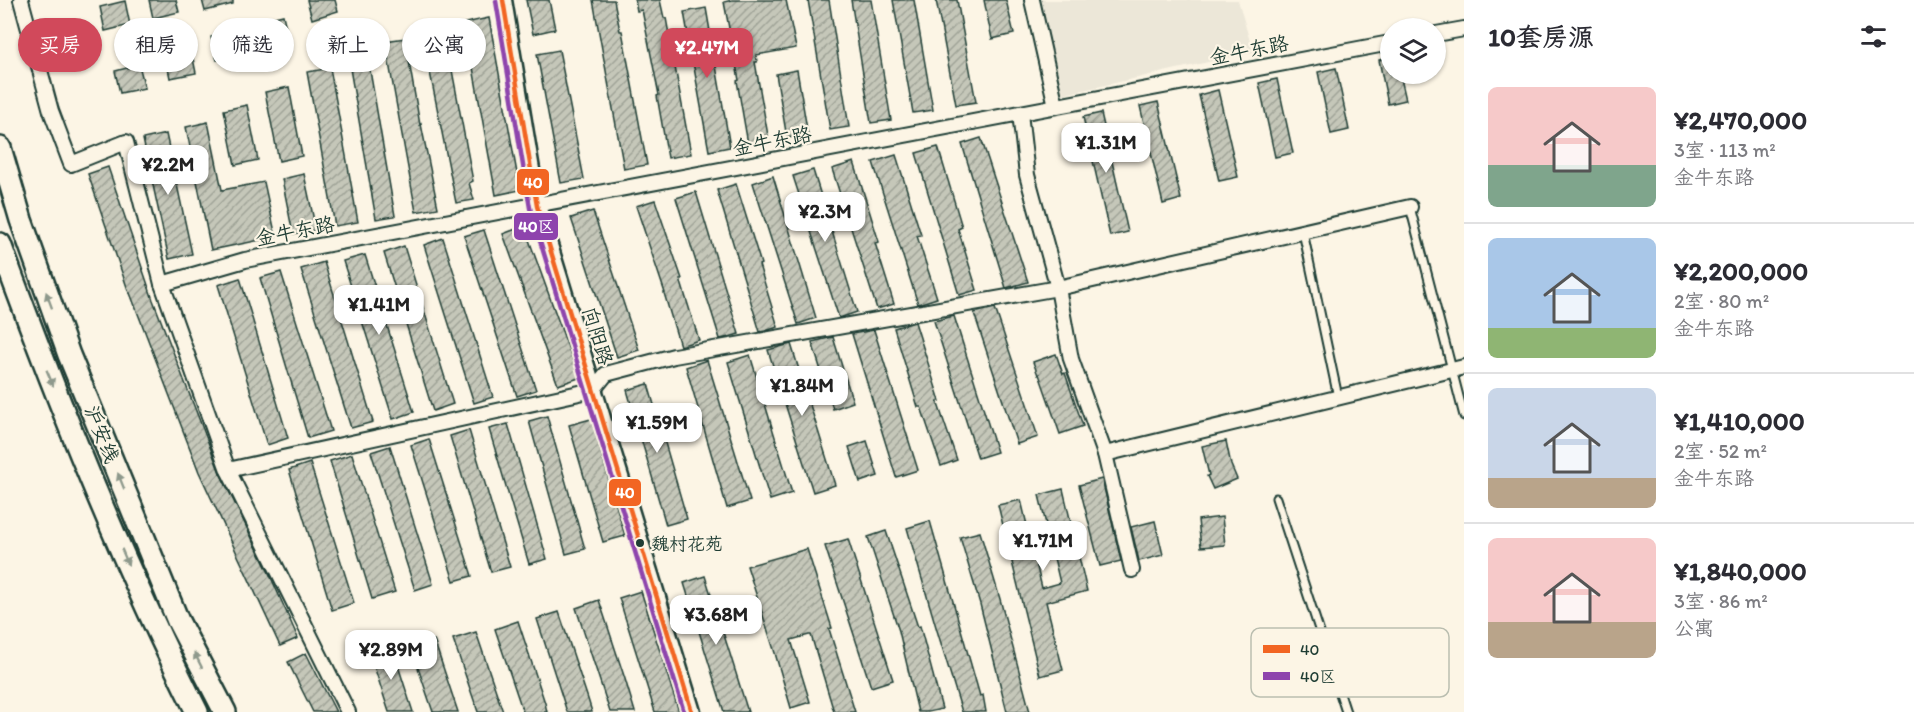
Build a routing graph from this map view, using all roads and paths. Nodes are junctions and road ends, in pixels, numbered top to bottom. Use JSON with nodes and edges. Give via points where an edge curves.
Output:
{"nodes":[{"id":1,"x":21,"y":0,"type":"edge"},
{"id":2,"x":503,"y":0,"type":"edge"},
{"id":3,"x":1032,"y":0,"type":"edge"},
{"id":4,"x":1464,"y":29,"type":"edge"},
{"id":5,"x":1446,"y":32,"type":"edge"},
{"id":6,"x":1380,"y":45,"type":"edge"},
{"id":7,"x":1056,"y":106,"type":"junction"},
{"id":8,"x":1020,"y":113,"type":"junction"},
{"id":9,"x":0,"y":148,"type":"edge"},
{"id":10,"x":537,"y":206,"type":"junction"},
{"id":11,"x":1410,"y":207,"type":"joint"},
{"id":12,"x":1303,"y":232,"type":"junction"},
{"id":13,"x":0,"y":244,"type":"edge"},
{"id":14,"x":162,"y":284,"type":"junction"},
{"id":15,"x":1058,"y":288,"type":"junction"},
{"id":16,"x":1458,"y":369,"type":"edge"},
{"id":17,"x":593,"y":390,"type":"junction"},
{"id":18,"x":1338,"y":397,"type":"junction"},
{"id":19,"x":1464,"y":416,"type":"edge"},
{"id":20,"x":1105,"y":454,"type":"junction"},
{"id":21,"x":228,"y":470,"type":"junction"},
{"id":22,"x":1276,"y":498,"type":"dead end"},
{"id":23,"x":1132,"y":570,"type":"dead end"},
{"id":24,"x":1319,"y":628,"type":"edge"},
{"id":25,"x":1341,"y":697,"type":"edge"},
{"id":26,"x":197,"y":712,"type":"edge"},
{"id":27,"x":225,"y":712,"type":"edge"},
{"id":28,"x":348,"y":712,"type":"edge"},
{"id":29,"x":692,"y":712,"type":"edge"},
{"id":30,"x":1346,"y":712,"type":"edge"}],
"edges":[{"from":1,"to":14,"type":"street","via":[[51,111],[71,164],[126,142]]},
{"from":2,"to":10,"type":"street","name":"向阳路"},
{"from":3,"to":7,"type":"street"},
{"from":4,"to":5,"type":"street"},
{"from":6,"to":7,"type":"street","name":"金牛东路"},
{"from":7,"to":8,"type":"street","name":"金牛东路"},
{"from":8,"to":10,"type":"street","name":"金牛东路"},
{"from":8,"to":15,"type":"street","via":[[1027,175]]},
{"from":27,"to":9,"type":"highway","name":"沪安线","one_way":true,"via":[[178,621],[69,355]]},
{"from":10,"to":14,"type":"street","name":"金牛东路","via":[[245,260]]},
{"from":10,"to":17,"type":"street","name":"向阳路"},
{"from":11,"to":12,"type":"street"},
{"from":11,"to":16,"type":"lane"},
{"from":12,"to":15,"type":"street"},
{"from":12,"to":18,"type":"lane"},
{"from":13,"to":26,"type":"highway","name":"沪安线","one_way":true,"via":[[45,366],[157,633]]},
{"from":14,"to":21,"type":"street"},
{"from":15,"to":17,"type":"street","via":[[674,356],[606,374]]},
{"from":15,"to":20,"type":"street","via":[[1071,359]]},
{"from":16,"to":18,"type":"street"},
{"from":16,"to":19,"type":"lane"},
{"from":17,"to":21,"type":"street"},
{"from":17,"to":29,"type":"street","name":"向阳路"},
{"from":18,"to":20,"type":"street"},
{"from":20,"to":23,"type":"street"},
{"from":21,"to":28,"type":"street"},
{"from":22,"to":24,"type":"lane"},
{"from":25,"to":30,"type":"lane"}]}
